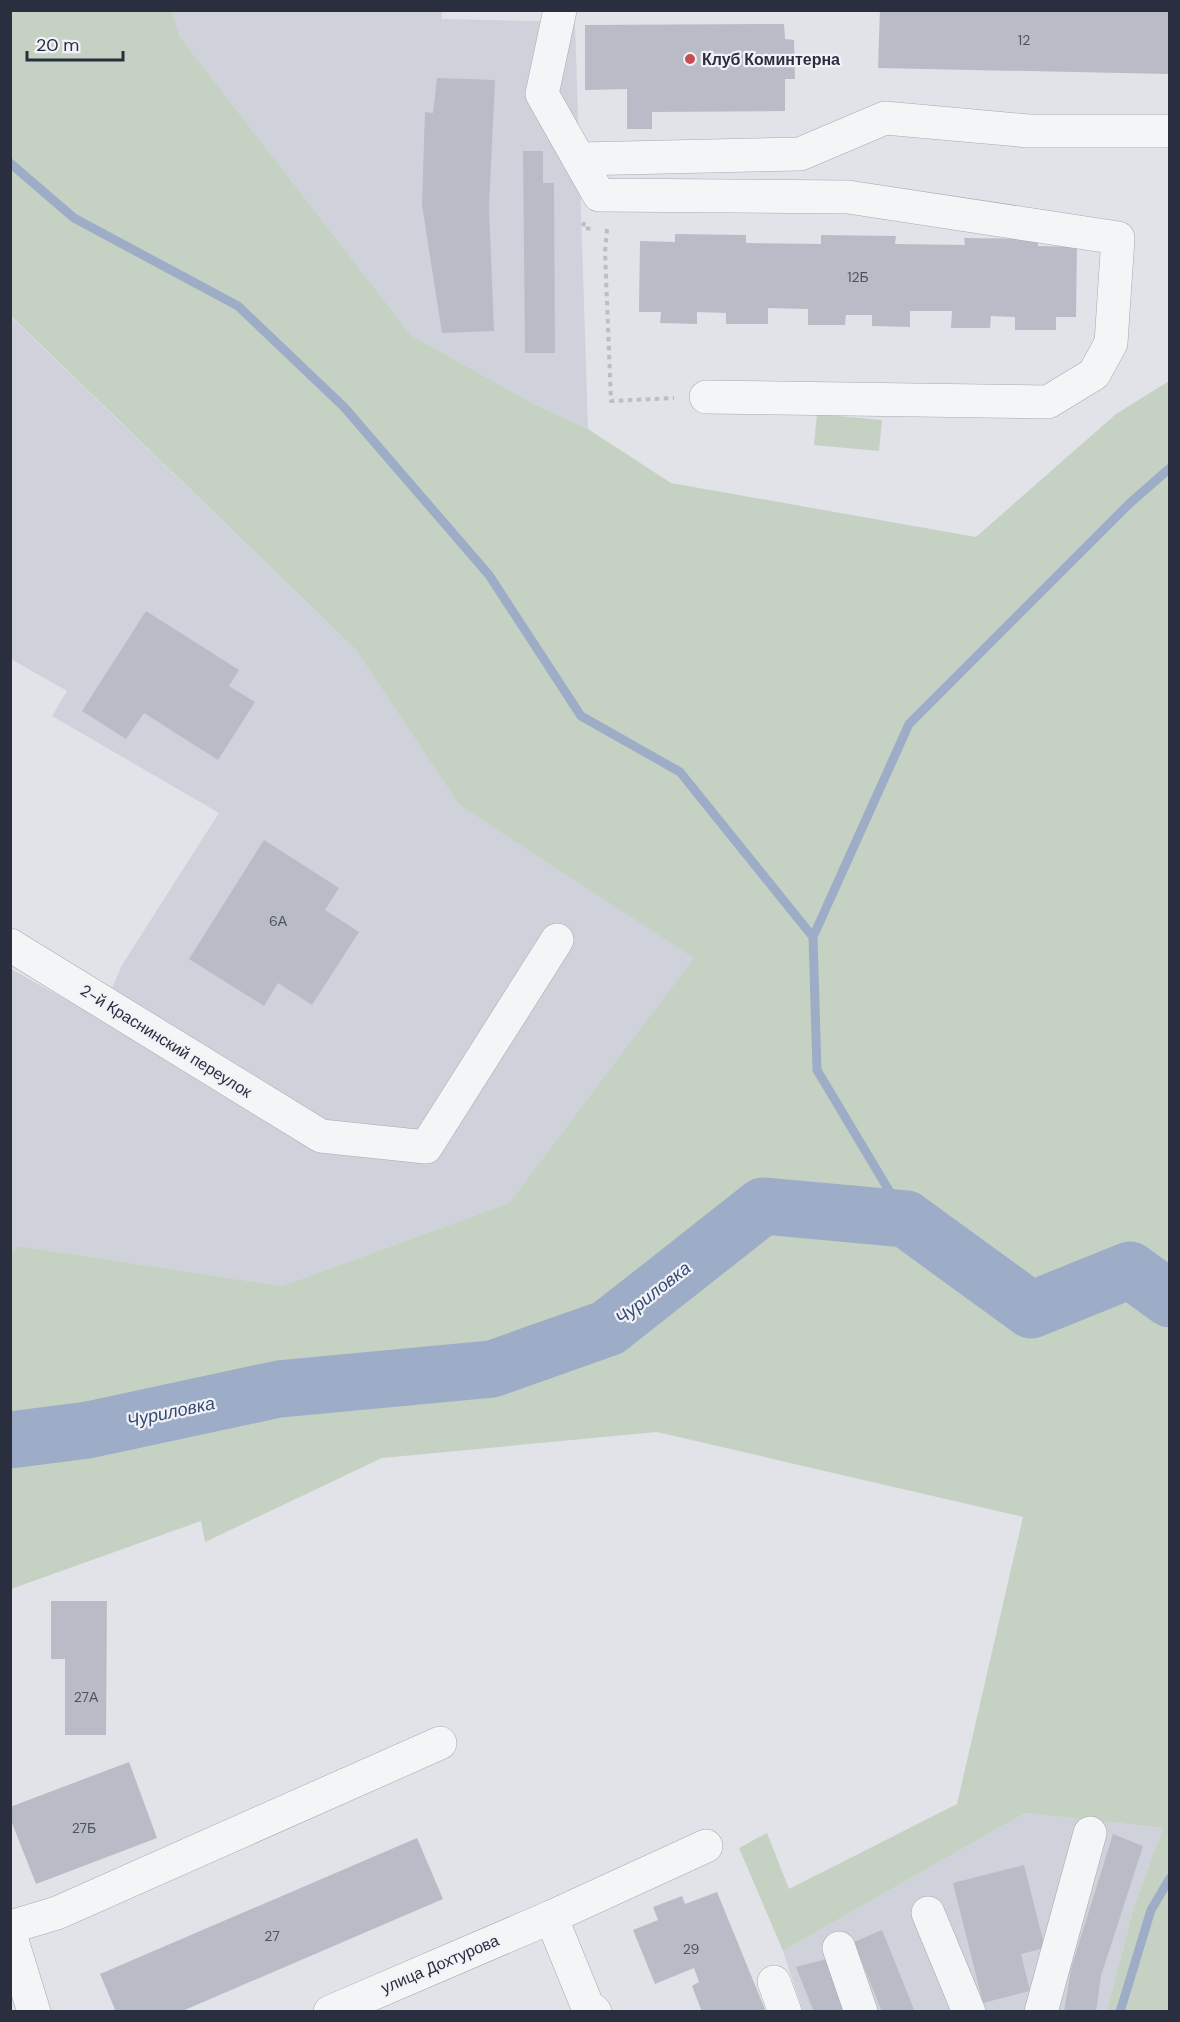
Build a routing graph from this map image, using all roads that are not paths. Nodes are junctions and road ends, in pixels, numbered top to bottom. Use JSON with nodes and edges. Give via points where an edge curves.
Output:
{"nodes":[{"id":1,"x":560,"y":10,"type":"edge"},
{"id":2,"x":1170,"y":131,"type":"edge"},
{"id":3,"x":579,"y":159,"type":"junction"},
{"id":4,"x":706,"y":397,"type":"road end"},
{"id":5,"x":557,"y":940,"type":"dead end"},
{"id":6,"x":10,"y":945,"type":"edge"},
{"id":7,"x":440,"y":1743,"type":"dead end"},
{"id":8,"x":1090,"y":1833,"type":"dead end"},
{"id":9,"x":706,"y":1846,"type":"dead end"},
{"id":10,"x":928,"y":1913,"type":"dead end"},
{"id":11,"x":551,"y":1917,"type":"junction"},
{"id":12,"x":10,"y":1928,"type":"edge"},
{"id":13,"x":10,"y":1934,"type":"edge"},
{"id":14,"x":839,"y":1948,"type":"dead end"},
{"id":15,"x":34,"y":2012,"type":"edge"},
{"id":16,"x":330,"y":2012,"type":"edge"},
{"id":17,"x":595,"y":2012,"type":"edge"},
{"id":18,"x":861,"y":2012,"type":"edge"},
{"id":19,"x":969,"y":2012,"type":"edge"},
{"id":20,"x":1041,"y":2012,"type":"edge"}],
"edges":[{"from":1,"to":3,"type":"street","via":[[542,94]]},
{"from":2,"to":3,"type":"street","via":[[1029,131],[885,118],[800,154]]},
{"from":3,"to":4,"type":"street","via":[[599,195],[848,197],[1118,238],[1111,343],[1094,374],[1048,402]]},
{"from":5,"to":6,"type":"street","name":"2-й Краснинский переулок","via":[[426,1147],[321,1136]]},
{"from":7,"to":12,"type":"street","via":[[57,1913]]},
{"from":8,"to":20,"type":"street"},
{"from":9,"to":11,"type":"street","name":"улица Дохтурова"},
{"from":10,"to":19,"type":"street"},
{"from":11,"to":16,"type":"street","name":"улица Дохтурова"},
{"from":11,"to":17,"type":"street","via":[[587,2005]]},
{"from":13,"to":15,"type":"street"},
{"from":14,"to":18,"type":"street"}]}
